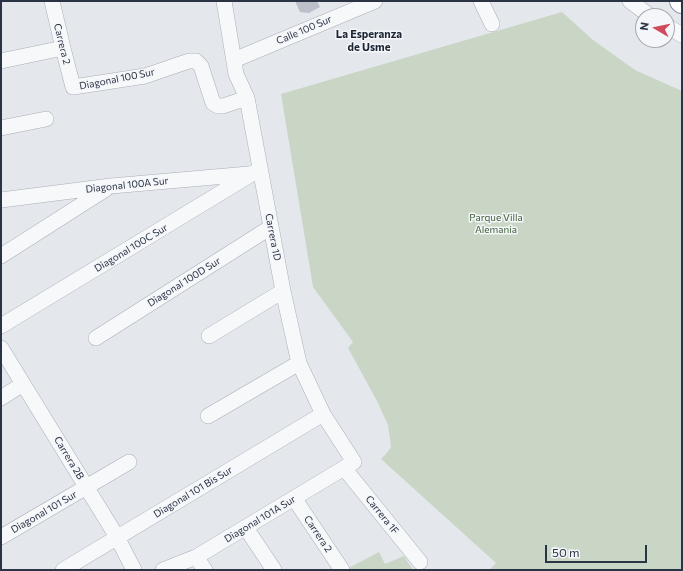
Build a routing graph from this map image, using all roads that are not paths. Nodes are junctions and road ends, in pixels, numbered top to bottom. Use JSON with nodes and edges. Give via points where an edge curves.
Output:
{"nodes":[{"id":1,"x":52,"y":1,"type":"edge"},
{"id":2,"x":224,"y":1,"type":"edge"},
{"id":3,"x":375,"y":1,"type":"edge"},
{"id":4,"x":481,"y":1,"type":"edge"},
{"id":5,"x":630,"y":1,"type":"edge"},
{"id":6,"x":639,"y":8,"type":"edge"},
{"id":7,"x":492,"y":24,"type":"dead end"},
{"id":8,"x":63,"y":48,"type":"junction"},
{"id":9,"x":234,"y":60,"type":"junction"},
{"id":10,"x":1,"y":61,"type":"edge"},
{"id":11,"x":74,"y":88,"type":"joint"},
{"id":12,"x":247,"y":98,"type":"junction"},
{"id":13,"x":46,"y":119,"type":"dead end"},
{"id":14,"x":1,"y":128,"type":"edge"},
{"id":15,"x":256,"y":171,"type":"junction"},
{"id":16,"x":111,"y":186,"type":"junction"},
{"id":17,"x":1,"y":200,"type":"edge"},
{"id":18,"x":271,"y":227,"type":"junction"},
{"id":19,"x":1,"y":256,"type":"edge"},
{"id":20,"x":283,"y":291,"type":"junction"},
{"id":21,"x":1,"y":326,"type":"edge"},
{"id":22,"x":209,"y":336,"type":"dead end"},
{"id":23,"x":96,"y":338,"type":"dead end"},
{"id":24,"x":1,"y":348,"type":"edge"},
{"id":25,"x":299,"y":363,"type":"junction"},
{"id":26,"x":24,"y":384,"type":"junction"},
{"id":27,"x":1,"y":398,"type":"edge"},
{"id":28,"x":322,"y":414,"type":"junction"},
{"id":29,"x":208,"y":416,"type":"dead end"},
{"id":30,"x":129,"y":462,"type":"dead end"},
{"id":31,"x":349,"y":465,"type":"junction"},
{"id":32,"x":86,"y":487,"type":"junction"},
{"id":33,"x":294,"y":498,"type":"junction"},
{"id":34,"x":246,"y":528,"type":"junction"},
{"id":35,"x":1,"y":537,"type":"edge"},
{"id":36,"x":117,"y":537,"type":"junction"},
{"id":37,"x":420,"y":562,"type":"dead end"},
{"id":38,"x":200,"y":564,"type":"edge"},
{"id":39,"x":63,"y":570,"type":"edge"},
{"id":40,"x":134,"y":570,"type":"edge"},
{"id":41,"x":163,"y":570,"type":"edge"},
{"id":42,"x":274,"y":570,"type":"edge"},
{"id":43,"x":342,"y":570,"type":"edge"}],
"edges":[{"from":1,"to":8,"type":"street","name":"Carrera 2"},
{"from":2,"to":9,"type":"street","name":"Carrera 1D"},
{"from":3,"to":9,"type":"street","name":"Calle 100 Sur"},
{"from":4,"to":7,"type":"street"},
{"from":5,"to":6,"type":"street"},
{"from":8,"to":10,"type":"street"},
{"from":8,"to":11,"type":"street","name":"Carrera 2"},
{"from":9,"to":12,"type":"street","name":"Carrera 1D","via":[[236,74]]},
{"from":11,"to":12,"type":"street","name":"Diagonal 100 Sur","via":[[145,76],[189,61],[201,66],[213,103],[223,106]]},
{"from":12,"to":15,"type":"street","name":"Carrera 1D"},
{"from":13,"to":14,"type":"street"},
{"from":15,"to":16,"type":"street","name":"Diagonal 100A Sur"},
{"from":15,"to":18,"type":"street","name":"Carrera 1D"},
{"from":15,"to":21,"type":"street","name":"Diagonal 100C Sur"},
{"from":16,"to":17,"type":"street","name":"Diagonal 100A Sur"},
{"from":16,"to":19,"type":"street"},
{"from":18,"to":20,"type":"street","name":"Carrera 1D"},
{"from":18,"to":23,"type":"street","name":"Diagonal 100D Sur"},
{"from":20,"to":22,"type":"street"},
{"from":20,"to":25,"type":"street","name":"Carrera 1D"},
{"from":24,"to":26,"type":"street","name":"Carrera 2B"},
{"from":25,"to":28,"type":"street","name":"Carrera 1D"},
{"from":25,"to":29,"type":"street"},
{"from":26,"to":27,"type":"street"},
{"from":26,"to":32,"type":"street","name":"Carrera 2B"},
{"from":28,"to":31,"type":"street","name":"Carrera 1D"},
{"from":28,"to":36,"type":"street","name":"Diagonal 101 Bis Sur"},
{"from":30,"to":32,"type":"street","name":"Diagonal 101 Sur"},
{"from":31,"to":33,"type":"street","name":"Diagonal 101A Sur"},
{"from":31,"to":37,"type":"street","name":"Carrera 1F"},
{"from":32,"to":35,"type":"street","name":"Diagonal 101 Sur"},
{"from":32,"to":36,"type":"street","name":"Carrera 2B"},
{"from":33,"to":34,"type":"street","name":"Diagonal 101A Sur"},
{"from":33,"to":43,"type":"street","name":"Carrera 2"},
{"from":34,"to":38,"type":"street","name":"Diagonal 101A Sur"},
{"from":34,"to":42,"type":"street"},
{"from":36,"to":39,"type":"street","name":"Diagonal 101 Bis Sur"},
{"from":36,"to":40,"type":"street","name":"Carrera 2B"},
{"from":38,"to":41,"type":"street","name":"Diagonal 101A Sur"}]}
